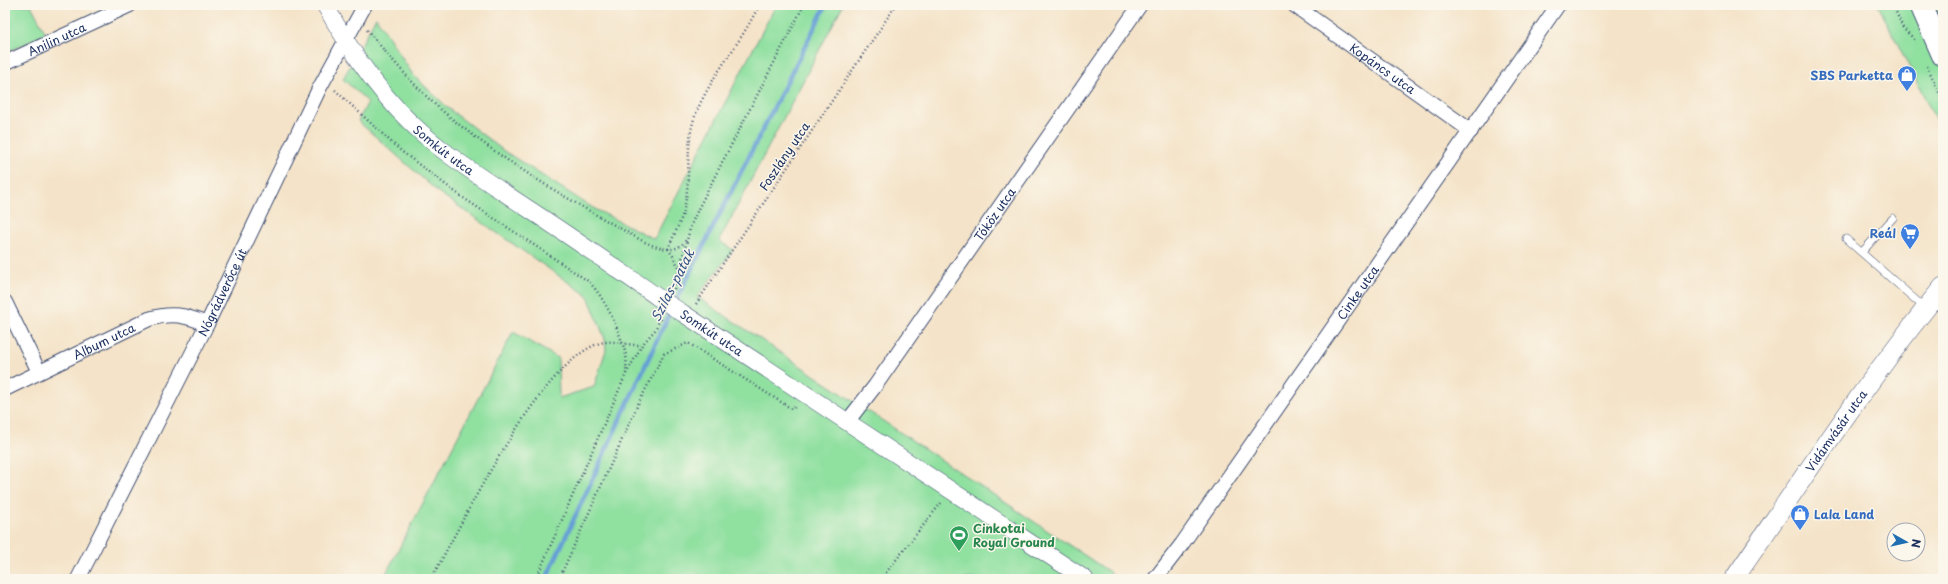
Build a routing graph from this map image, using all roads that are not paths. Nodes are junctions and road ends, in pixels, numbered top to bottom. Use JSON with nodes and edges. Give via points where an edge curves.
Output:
{"nodes":[{"id":1,"x":130,"y":5,"type":"edge"},
{"id":2,"x":325,"y":5,"type":"edge"},
{"id":3,"x":365,"y":5,"type":"edge"},
{"id":4,"x":1140,"y":5,"type":"edge"},
{"id":5,"x":1294,"y":5,"type":"edge"},
{"id":6,"x":1558,"y":5,"type":"edge"},
{"id":7,"x":1922,"y":5,"type":"edge"},
{"id":8,"x":345,"y":42,"type":"junction"},
{"id":9,"x":1934,"y":58,"type":"edge"},
{"id":10,"x":5,"y":63,"type":"edge"},
{"id":11,"x":1470,"y":131,"type":"junction"},
{"id":12,"x":1893,"y":218,"type":"dead end"},
{"id":13,"x":1846,"y":239,"type":"dead end"},
{"id":14,"x":1862,"y":252,"type":"junction"},
{"id":15,"x":5,"y":302,"type":"edge"},
{"id":16,"x":1936,"y":302,"type":"edge"},
{"id":17,"x":207,"y":324,"type":"junction"},
{"id":18,"x":39,"y":372,"type":"junction"},
{"id":19,"x":5,"y":389,"type":"edge"},
{"id":20,"x":847,"y":422,"type":"junction"},
{"id":21,"x":78,"y":579,"type":"edge"},
{"id":22,"x":1084,"y":579,"type":"edge"},
{"id":23,"x":1155,"y":579,"type":"edge"},
{"id":24,"x":1734,"y":579,"type":"edge"}],
"edges":[{"from":1,"to":10,"type":"street","name":"Anilin utca"},
{"from":2,"to":8,"type":"street","name":"Somkút utca"},
{"from":3,"to":8,"type":"street","name":"Nógrádverőce út"},
{"from":4,"to":20,"type":"street","name":"Tóköz utca","via":[[875,386]]},
{"from":5,"to":11,"type":"street","name":"Kopáncs utca"},
{"from":6,"to":11,"type":"street","name":"Cinke utca"},
{"from":7,"to":9,"type":"main road"},
{"from":8,"to":17,"type":"street","name":"Nógrádverőce út","via":[[324,80]]},
{"from":8,"to":20,"type":"street","name":"Somkút utca","bridge":true,"via":[[395,107],[423,134],[461,164],[666,295],[684,314]]},
{"from":11,"to":23,"type":"street","name":"Cinke utca"},
{"from":12,"to":14,"type":"lane"},
{"from":13,"to":14,"type":"lane"},
{"from":14,"to":16,"type":"lane"},
{"from":15,"to":18,"type":"street"},
{"from":16,"to":24,"type":"main road","name":"Vidámvásár utca","via":[[1876,374]]},
{"from":17,"to":18,"type":"street","name":"Album utca","via":[[190,317],[164,315],[149,319]]},
{"from":17,"to":21,"type":"street","name":"Nógrádverőce út"},
{"from":18,"to":19,"type":"street","name":"Album utca"},
{"from":20,"to":22,"type":"street","name":"Somkút utca"}]}
